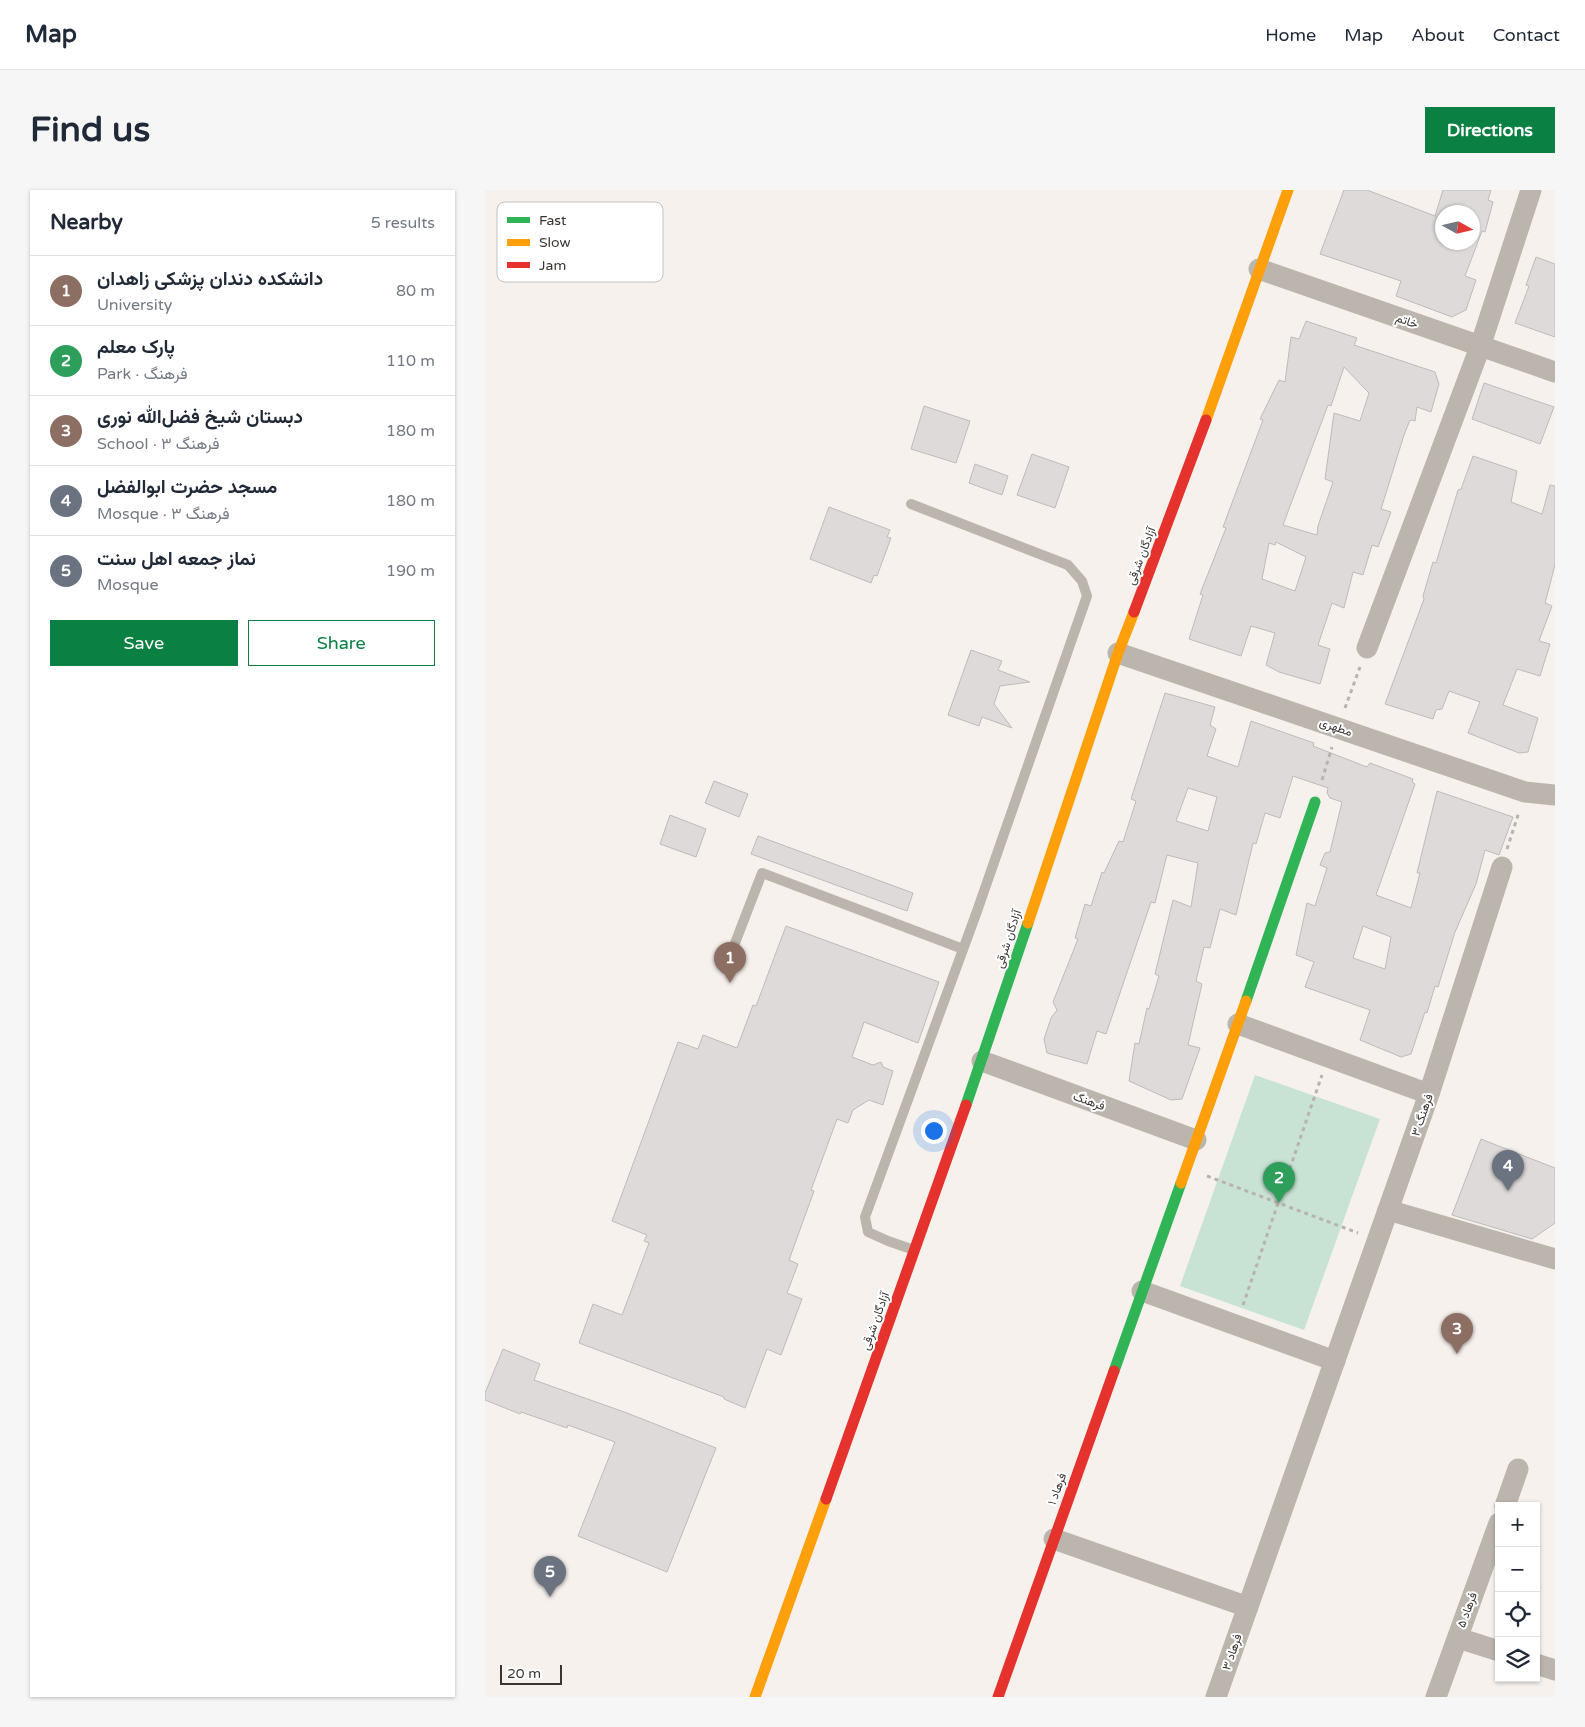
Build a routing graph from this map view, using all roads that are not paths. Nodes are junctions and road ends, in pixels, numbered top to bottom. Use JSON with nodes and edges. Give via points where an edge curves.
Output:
{"nodes":[{"id":1,"x":1287,"y":190,"type":"edge"},
{"id":2,"x":1531,"y":190,"type":"edge"},
{"id":3,"x":1259,"y":269,"type":"junction"},
{"id":4,"x":1480,"y":346,"type":"junction"},
{"id":5,"x":1555,"y":372,"type":"edge"},
{"id":6,"x":911,"y":504,"type":"dead end"},
{"id":7,"x":1367,"y":648,"type":"dead end"},
{"id":8,"x":1118,"y":653,"type":"junction"},
{"id":9,"x":1555,"y":795,"type":"edge"},
{"id":10,"x":1315,"y":802,"type":"dead end"},
{"id":11,"x":1502,"y":867,"type":"road end"},
{"id":12,"x":963,"y":948,"type":"junction"},
{"id":13,"x":725,"y":969,"type":"dead end"},
{"id":14,"x":1238,"y":1024,"type":"junction"},
{"id":15,"x":982,"y":1061,"type":"junction"},
{"id":16,"x":1429,"y":1094,"type":"junction"},
{"id":17,"x":1196,"y":1140,"type":"junction"},
{"id":18,"x":1388,"y":1210,"type":"junction"},
{"id":19,"x":915,"y":1250,"type":"junction"},
{"id":20,"x":1555,"y":1259,"type":"edge"},
{"id":21,"x":1143,"y":1291,"type":"junction"},
{"id":22,"x":1335,"y":1361,"type":"junction"},
{"id":23,"x":1518,"y":1469,"type":"dead end"},
{"id":24,"x":1506,"y":1502,"type":"edge"},
{"id":25,"x":1495,"y":1534,"type":"edge"},
{"id":26,"x":1054,"y":1539,"type":"junction"},
{"id":27,"x":1248,"y":1607,"type":"junction"},
{"id":28,"x":1457,"y":1638,"type":"junction"},
{"id":29,"x":1495,"y":1650,"type":"edge"},
{"id":30,"x":1540,"y":1665,"type":"edge"},
{"id":31,"x":1555,"y":1670,"type":"edge"},
{"id":32,"x":755,"y":1697,"type":"edge"},
{"id":33,"x":998,"y":1697,"type":"edge"},
{"id":34,"x":1217,"y":1697,"type":"edge"},
{"id":35,"x":1436,"y":1697,"type":"edge"}],
"edges":[{"from":1,"to":3,"type":"main road","name":"آزادگان شرقی"},
{"from":2,"to":4,"type":"street"},
{"from":3,"to":4,"type":"street","name":"خاتم"},
{"from":3,"to":8,"type":"main road","name":"آزادگان شرقی","via":[[1182,487]]},
{"from":4,"to":5,"type":"street","name":"خاتم"},
{"from":4,"to":7,"type":"street"},
{"from":6,"to":12,"type":"lane","via":[[1068,565],[1082,581],[1087,596]]},
{"from":8,"to":9,"type":"street","name":"مطهری","via":[[1525,792]]},
{"from":8,"to":15,"type":"main road","name":"آزادگان شرقی"},
{"from":10,"to":14,"type":"main road","name":"فرهاد ۱"},
{"from":11,"to":16,"type":"street","name":"فرهنگ ۳"},
{"from":12,"to":13,"type":"lane","via":[[762,873]]},
{"from":12,"to":19,"type":"lane","via":[[865,1217],[867,1232]]},
{"from":14,"to":16,"type":"street"},
{"from":14,"to":17,"type":"main road","name":"فرهاد ۱"},
{"from":15,"to":17,"type":"street","name":"فرهنگ"},
{"from":15,"to":19,"type":"main road","name":"آزادگان شرقی"},
{"from":16,"to":18,"type":"street","name":"فرهنگ ۳"},
{"from":17,"to":21,"type":"main road","name":"فرهاد ۱"},
{"from":18,"to":20,"type":"street"},
{"from":18,"to":22,"type":"street","name":"فرهنگ ۳"},
{"from":19,"to":32,"type":"main road","name":"آزادگان شرقی"},
{"from":21,"to":22,"type":"street"},
{"from":21,"to":26,"type":"main road","name":"فرهاد ۱"},
{"from":22,"to":27,"type":"street","name":"فرهاد ۳"},
{"from":23,"to":24,"type":"street"},
{"from":25,"to":28,"type":"street","name":"فرهاد ۵"},
{"from":26,"to":27,"type":"street"},
{"from":26,"to":33,"type":"main road","name":"فرهاد ۱"},
{"from":27,"to":34,"type":"street","name":"فرهاد ۳"},
{"from":28,"to":29,"type":"street"},
{"from":28,"to":35,"type":"street","name":"فرهاد ۵"},
{"from":30,"to":31,"type":"street"}]}
